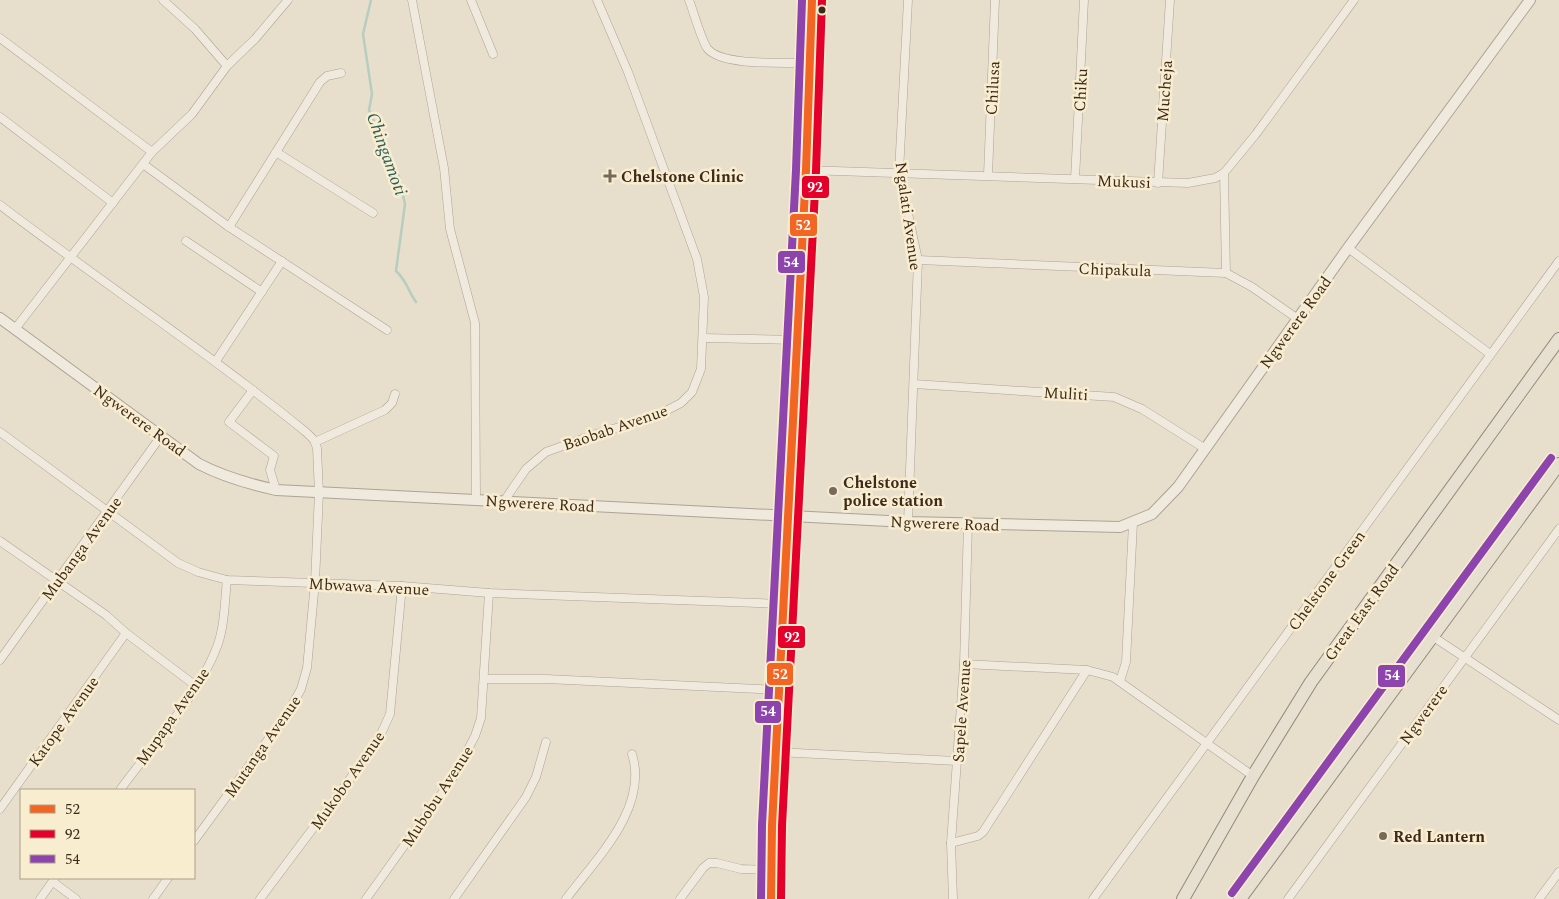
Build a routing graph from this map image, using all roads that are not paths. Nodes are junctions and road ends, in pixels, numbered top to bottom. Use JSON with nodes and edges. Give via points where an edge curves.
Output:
{"nodes":[{"id":1,"x":163,"y":0,"type":"edge"},
{"id":2,"x":288,"y":0,"type":"edge"},
{"id":3,"x":412,"y":0,"type":"edge"},
{"id":4,"x":471,"y":0,"type":"edge"},
{"id":5,"x":597,"y":0,"type":"edge"},
{"id":6,"x":690,"y":0,"type":"edge"},
{"id":7,"x":812,"y":0,"type":"edge"},
{"id":8,"x":908,"y":0,"type":"edge"},
{"id":9,"x":995,"y":0,"type":"edge"},
{"id":10,"x":1084,"y":0,"type":"edge"},
{"id":11,"x":1170,"y":0,"type":"edge"},
{"id":12,"x":1354,"y":0,"type":"edge"},
{"id":13,"x":1530,"y":0,"type":"edge"},
{"id":14,"x":0,"y":38,"type":"edge"},
{"id":15,"x":493,"y":54,"type":"dead end"},
{"id":16,"x":809,"y":63,"type":"junction"},
{"id":17,"x":227,"y":66,"type":"junction"},
{"id":18,"x":341,"y":73,"type":"dead end"},
{"id":19,"x":0,"y":118,"type":"edge"},
{"id":20,"x":152,"y":152,"type":"junction"},
{"id":21,"x":276,"y":152,"type":"junction"},
{"id":22,"x":143,"y":164,"type":"junction"},
{"id":23,"x":806,"y":170,"type":"junction"},
{"id":24,"x":899,"y":172,"type":"junction"},
{"id":25,"x":1224,"y":174,"type":"junction"},
{"id":26,"x":988,"y":175,"type":"junction"},
{"id":27,"x":1075,"y":179,"type":"junction"},
{"id":28,"x":1158,"y":182,"type":"junction"},
{"id":29,"x":113,"y":202,"type":"junction"},
{"id":30,"x":0,"y":205,"type":"edge"},
{"id":31,"x":373,"y":213,"type":"dead end"},
{"id":32,"x":229,"y":227,"type":"junction"},
{"id":33,"x":186,"y":241,"type":"dead end"},
{"id":34,"x":1348,"y":248,"type":"junction"},
{"id":35,"x":71,"y":259,"type":"junction"},
{"id":36,"x":918,"y":260,"type":"junction"},
{"id":37,"x":282,"y":261,"type":"junction"},
{"id":38,"x":1559,"y":261,"type":"edge"},
{"id":39,"x":1226,"y":273,"type":"junction"},
{"id":40,"x":262,"y":292,"type":"junction"},
{"id":41,"x":0,"y":318,"type":"edge"},
{"id":42,"x":1298,"y":319,"type":"junction"},
{"id":43,"x":15,"y":328,"type":"junction"},
{"id":44,"x":387,"y":330,"type":"dead end"},
{"id":45,"x":704,"y":338,"type":"junction"},
{"id":46,"x":1559,"y":338,"type":"edge"},
{"id":47,"x":797,"y":340,"type":"junction"},
{"id":48,"x":1490,"y":354,"type":"junction"},
{"id":49,"x":216,"y":361,"type":"junction"},
{"id":50,"x":914,"y":384,"type":"junction"},
{"id":51,"x":254,"y":390,"type":"junction"},
{"id":52,"x":395,"y":394,"type":"dead end"},
{"id":53,"x":0,"y":432,"type":"edge"},
{"id":54,"x":162,"y":436,"type":"junction"},
{"id":55,"x":315,"y":442,"type":"junction"},
{"id":56,"x":1204,"y":448,"type":"junction"},
{"id":57,"x":1559,"y":464,"type":"edge"},
{"id":58,"x":276,"y":490,"type":"junction"},
{"id":59,"x":319,"y":493,"type":"junction"},
{"id":60,"x":476,"y":500,"type":"junction"},
{"id":61,"x":504,"y":501,"type":"junction"},
{"id":62,"x":107,"y":512,"type":"junction"},
{"id":63,"x":789,"y":515,"type":"junction"},
{"id":64,"x":908,"y":522,"type":"junction"},
{"id":65,"x":1132,"y":523,"type":"junction"},
{"id":66,"x":968,"y":524,"type":"junction"},
{"id":67,"x":1559,"y":529,"type":"edge"},
{"id":68,"x":0,"y":541,"type":"edge"},
{"id":69,"x":57,"y":580,"type":"junction"},
{"id":70,"x":227,"y":580,"type":"junction"},
{"id":71,"x":315,"y":582,"type":"junction"},
{"id":72,"x":402,"y":586,"type":"junction"},
{"id":73,"x":489,"y":593,"type":"junction"},
{"id":74,"x":783,"y":604,"type":"junction"},
{"id":75,"x":126,"y":633,"type":"junction"},
{"id":76,"x":1432,"y":636,"type":"junction"},
{"id":77,"x":1464,"y":658,"type":"junction"},
{"id":78,"x":0,"y":660,"type":"edge"},
{"id":79,"x":964,"y":664,"type":"junction"},
{"id":80,"x":1087,"y":670,"type":"junction"},
{"id":81,"x":484,"y":679,"type":"junction"},
{"id":82,"x":1120,"y":681,"type":"junction"},
{"id":83,"x":196,"y":686,"type":"junction"},
{"id":84,"x":780,"y":690,"type":"junction"},
{"id":85,"x":1559,"y":720,"type":"edge"},
{"id":86,"x":546,"y":742,"type":"dead end"},
{"id":87,"x":1208,"y":744,"type":"junction"},
{"id":88,"x":776,"y":752,"type":"junction"},
{"id":89,"x":632,"y":754,"type":"dead end"},
{"id":90,"x":957,"y":761,"type":"junction"},
{"id":91,"x":1253,"y":776,"type":"junction"},
{"id":92,"x":121,"y":789,"type":"edge"},
{"id":93,"x":0,"y":809,"type":"edge"},
{"id":94,"x":195,"y":840,"type":"edge"},
{"id":95,"x":951,"y":843,"type":"junction"},
{"id":96,"x":770,"y":870,"type":"junction"},
{"id":97,"x":1559,"y":872,"type":"edge"},
{"id":98,"x":167,"y":879,"type":"edge"},
{"id":99,"x":54,"y":880,"type":"edge"},
{"id":100,"x":40,"y":899,"type":"edge"},
{"id":101,"x":76,"y":899,"type":"edge"},
{"id":102,"x":153,"y":899,"type":"edge"},
{"id":103,"x":260,"y":899,"type":"edge"},
{"id":104,"x":366,"y":899,"type":"edge"},
{"id":105,"x":454,"y":899,"type":"edge"},
{"id":106,"x":566,"y":899,"type":"edge"},
{"id":107,"x":680,"y":899,"type":"edge"},
{"id":108,"x":771,"y":899,"type":"edge"},
{"id":109,"x":952,"y":899,"type":"edge"},
{"id":110,"x":1093,"y":899,"type":"edge"},
{"id":111,"x":1184,"y":899,"type":"edge"},
{"id":112,"x":1240,"y":899,"type":"edge"},
{"id":113,"x":1288,"y":899,"type":"edge"},
{"id":114,"x":1539,"y":899,"type":"edge"}],
"edges":[{"from":1,"to":17,"type":"street","via":[[195,28]]},
{"from":2,"to":17,"type":"street"},
{"from":3,"to":60,"type":"street","via":[[444,168],[450,229],[474,323]]},
{"from":4,"to":15,"type":"street"},
{"from":5,"to":45,"type":"street","name":"Baobab Avenue","via":[[628,72],[697,260],[704,297]]},
{"from":6,"to":16,"type":"street","via":[[707,48],[718,56],[733,60]]},
{"from":7,"to":16,"type":"street"},
{"from":8,"to":24,"type":"street","name":"Ngalati Avenue"},
{"from":9,"to":26,"type":"street","name":"Chilusa"},
{"from":10,"to":27,"type":"street","name":"Chiku"},
{"from":11,"to":28,"type":"street","name":"Mucheja"},
{"from":12,"to":25,"type":"street"},
{"from":13,"to":34,"type":"street","name":"Ngwerere Road"},
{"from":14,"to":20,"type":"street"},
{"from":16,"to":23,"type":"street"},
{"from":17,"to":20,"type":"street","via":[[192,114]]},
{"from":18,"to":21,"type":"street","via":[[327,76],[320,82]]},
{"from":19,"to":29,"type":"street"},
{"from":20,"to":22,"type":"street"},
{"from":21,"to":31,"type":"street"},
{"from":21,"to":32,"type":"street"},
{"from":22,"to":29,"type":"street"},
{"from":22,"to":32,"type":"street"},
{"from":23,"to":24,"type":"street","name":"Mukusi"},
{"from":23,"to":47,"type":"street"},
{"from":24,"to":26,"type":"street","name":"Mukusi"},
{"from":24,"to":36,"type":"street","name":"Ngalati Avenue"},
{"from":25,"to":28,"type":"street","name":"Mukusi","via":[[1188,183]]},
{"from":25,"to":39,"type":"street"},
{"from":26,"to":27,"type":"street","name":"Mukusi"},
{"from":27,"to":28,"type":"street","name":"Mukusi"},
{"from":29,"to":35,"type":"street"},
{"from":30,"to":35,"type":"street"},
{"from":32,"to":37,"type":"street"},
{"from":33,"to":40,"type":"street"},
{"from":34,"to":42,"type":"street","name":"Ngwerere Road"},
{"from":34,"to":48,"type":"street"},
{"from":35,"to":43,"type":"street"},
{"from":35,"to":49,"type":"street"},
{"from":36,"to":39,"type":"street","name":"Chipakula"},
{"from":36,"to":50,"type":"street","name":"Ngalati Avenue"},
{"from":37,"to":40,"type":"street"},
{"from":37,"to":44,"type":"street"},
{"from":38,"to":48,"type":"street","name":"Chelstone Green"},
{"from":39,"to":42,"type":"street","name":"Chipakula"},
{"from":40,"to":49,"type":"street"},
{"from":41,"to":43,"type":"street","name":"Ngwerere Road"},
{"from":42,"to":56,"type":"street","name":"Ngwerere Road"},
{"from":43,"to":54,"type":"street","name":"Ngwerere Road"},
{"from":45,"to":47,"type":"street"},
{"from":45,"to":61,"type":"street","name":"Baobab Avenue","via":[[697,382],[681,403],[656,416],[546,452],[526,469]]},
{"from":46,"to":91,"type":"main road","name":"Great East Road","via":[[1311,682]]},
{"from":47,"to":63,"type":"street"},
{"from":48,"to":87,"type":"street","name":"Chelstone Green"},
{"from":49,"to":51,"type":"street"},
{"from":50,"to":56,"type":"street","name":"Muliti","via":[[1114,397],[1142,408]]},
{"from":50,"to":64,"type":"street","name":"Ngalati Avenue"},
{"from":51,"to":55,"type":"street"},
{"from":51,"to":58,"type":"street","via":[[229,422],[274,456],[270,470]]},
{"from":52,"to":55,"type":"street","via":[[385,410]]},
{"from":53,"to":62,"type":"street","name":"Mbwawa Avenue"},
{"from":54,"to":58,"type":"street","name":"Ngwerere Road","via":[[219,474],[245,484]]},
{"from":54,"to":62,"type":"street","name":"Mubanga Avenue"},
{"from":55,"to":59,"type":"street","name":"Mutanga Avenue","via":[[318,448]]},
{"from":56,"to":65,"type":"street","name":"Ngwerere Road","via":[[1162,505],[1152,514]]},
{"from":57,"to":76,"type":"main road"},
{"from":58,"to":59,"type":"street","name":"Ngwerere Road"},
{"from":59,"to":60,"type":"street","name":"Ngwerere Road"},
{"from":59,"to":71,"type":"street","name":"Mutanga Avenue"},
{"from":60,"to":61,"type":"street","name":"Ngwerere Road"},
{"from":61,"to":63,"type":"street","name":"Ngwerere Road"},
{"from":62,"to":69,"type":"street","name":"Mubanga Avenue"},
{"from":62,"to":70,"type":"street","name":"Mbwawa Avenue","via":[[178,563]]},
{"from":63,"to":64,"type":"street","name":"Ngwerere Road"},
{"from":63,"to":74,"type":"street"},
{"from":64,"to":66,"type":"street","name":"Ngwerere Road"},
{"from":65,"to":66,"type":"street","name":"Ngwerere Road","via":[[1120,527]]},
{"from":65,"to":82,"type":"street","via":[[1126,662]]},
{"from":66,"to":79,"type":"street","name":"Sapele Avenue"},
{"from":67,"to":77,"type":"street","name":"Ngwerere"},
{"from":68,"to":69,"type":"street"},
{"from":69,"to":75,"type":"street"},
{"from":69,"to":78,"type":"street","name":"Mubanga Avenue"},
{"from":70,"to":71,"type":"street","name":"Mbwawa Avenue"},
{"from":70,"to":83,"type":"street","name":"Mupapa Avenue","via":[[221,634]]},
{"from":71,"to":72,"type":"street","name":"Mbwawa Avenue"},
{"from":71,"to":94,"type":"street","name":"Mutanga Avenue","via":[[307,668],[301,689],[289,711]]},
{"from":72,"to":73,"type":"street","name":"Mbwawa Avenue"},
{"from":72,"to":103,"type":"street","name":"Mukobo Avenue","via":[[390,714],[381,734]]},
{"from":73,"to":74,"type":"street","name":"Mbwawa Avenue"},
{"from":73,"to":81,"type":"street","name":"Mubobu Avenue"},
{"from":74,"to":84,"type":"street"},
{"from":75,"to":83,"type":"street"},
{"from":75,"to":93,"type":"street","name":"Katope Avenue"},
{"from":76,"to":77,"type":"street"},
{"from":76,"to":112,"type":"main road"},
{"from":77,"to":85,"type":"street"},
{"from":77,"to":113,"type":"street","name":"Ngwerere"},
{"from":79,"to":80,"type":"street"},
{"from":79,"to":90,"type":"street","name":"Sapele Avenue"},
{"from":80,"to":82,"type":"street"},
{"from":80,"to":95,"type":"street","via":[[982,832]]},
{"from":81,"to":84,"type":"street"},
{"from":81,"to":104,"type":"street","name":"Mubobu Avenue","via":[[481,718],[463,761]]},
{"from":82,"to":87,"type":"street"},
{"from":83,"to":92,"type":"street","name":"Mupapa Avenue"},
{"from":84,"to":88,"type":"street"},
{"from":86,"to":105,"type":"street","via":[[536,778],[526,797]]},
{"from":87,"to":91,"type":"street"},
{"from":87,"to":110,"type":"street","name":"Chelstone Green"},
{"from":88,"to":90,"type":"street"},
{"from":88,"to":96,"type":"street"},
{"from":89,"to":106,"type":"street","via":[[635,781],[628,812]]},
{"from":90,"to":95,"type":"street","name":"Sapele Avenue"},
{"from":91,"to":111,"type":"main road","name":"Great East Road"},
{"from":95,"to":109,"type":"street","name":"Sapele Avenue"},
{"from":96,"to":107,"type":"street","via":[[709,863]]},
{"from":96,"to":108,"type":"street"},
{"from":97,"to":114,"type":"street"},
{"from":98,"to":102,"type":"street"},
{"from":99,"to":100,"type":"street"},
{"from":99,"to":101,"type":"street"}]}
